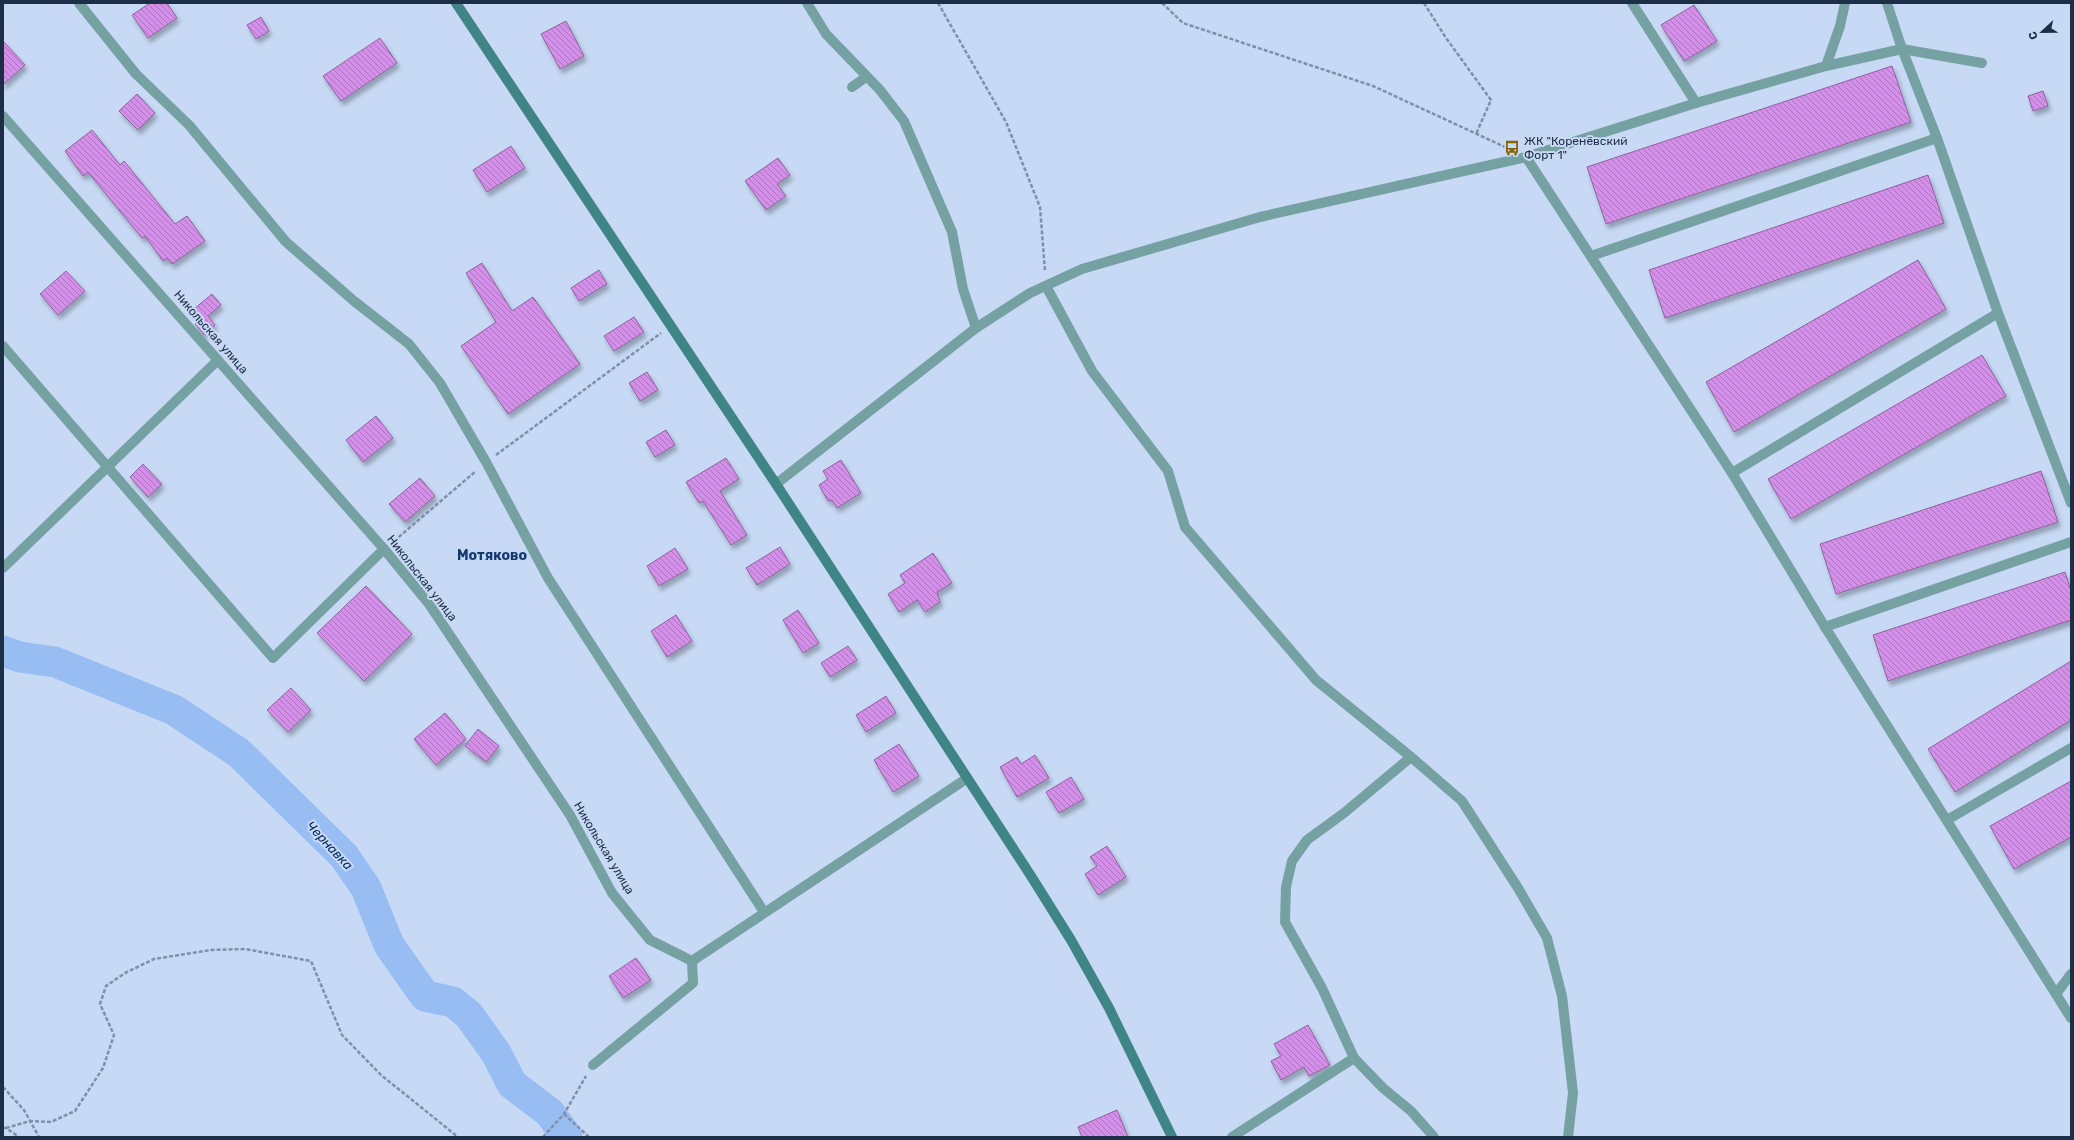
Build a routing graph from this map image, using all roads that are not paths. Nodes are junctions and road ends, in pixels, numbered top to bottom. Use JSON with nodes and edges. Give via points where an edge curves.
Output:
{"nodes":[{"id":1,"x":80,"y":3,"type":"edge"},
{"id":2,"x":456,"y":3,"type":"edge"},
{"id":3,"x":807,"y":3,"type":"edge"},
{"id":4,"x":1632,"y":3,"type":"edge"},
{"id":5,"x":1845,"y":3,"type":"edge"},
{"id":6,"x":1887,"y":3,"type":"edge"},
{"id":7,"x":1902,"y":49,"type":"junction"},
{"id":8,"x":1982,"y":63,"type":"dead end"},
{"id":9,"x":1826,"y":66,"type":"junction"},
{"id":10,"x":866,"y":77,"type":"junction"},
{"id":11,"x":852,"y":87,"type":"dead end"},
{"id":12,"x":1696,"y":103,"type":"junction"},
{"id":13,"x":3,"y":116,"type":"edge"},
{"id":14,"x":1937,"y":138,"type":"junction"},
{"id":15,"x":1526,"y":157,"type":"junction"},
{"id":16,"x":1591,"y":256,"type":"junction"},
{"id":17,"x":1046,"y":286,"type":"junction"},
{"id":18,"x":1998,"y":313,"type":"junction"},
{"id":19,"x":976,"y":328,"type":"junction"},
{"id":20,"x":3,"y":346,"type":"edge"},
{"id":21,"x":218,"y":360,"type":"junction"},
{"id":22,"x":108,"y":467,"type":"junction"},
{"id":23,"x":1732,"y":473,"type":"junction"},
{"id":24,"x":776,"y":484,"type":"junction"},
{"id":25,"x":2071,"y":504,"type":"edge"},
{"id":26,"x":2071,"y":542,"type":"edge"},
{"id":27,"x":384,"y":549,"type":"junction"},
{"id":28,"x":3,"y":568,"type":"edge"},
{"id":29,"x":1825,"y":627,"type":"junction"},
{"id":30,"x":2071,"y":748,"type":"edge"},
{"id":31,"x":1411,"y":757,"type":"junction"},
{"id":32,"x":966,"y":779,"type":"junction"},
{"id":33,"x":1946,"y":820,"type":"junction"},
{"id":34,"x":764,"y":912,"type":"junction"},
{"id":35,"x":692,"y":961,"type":"junction"},
{"id":36,"x":2071,"y":974,"type":"edge"},
{"id":37,"x":2056,"y":994,"type":"junction"},
{"id":38,"x":2071,"y":1018,"type":"edge"},
{"id":39,"x":1354,"y":1058,"type":"junction"},
{"id":40,"x":593,"y":1065,"type":"road end"},
{"id":41,"x":1172,"y":1137,"type":"edge"},
{"id":42,"x":1232,"y":1137,"type":"edge"},
{"id":43,"x":1434,"y":1137,"type":"edge"},
{"id":44,"x":1568,"y":1137,"type":"edge"}],
"edges":[{"from":1,"to":34,"type":"street","via":[[136,74],[189,125],[286,242],[354,301],[409,344],[440,383],[548,578]]},
{"from":2,"to":24,"type":"main road"},
{"from":3,"to":10,"type":"street","via":[[826,34]]},
{"from":4,"to":12,"type":"street"},
{"from":5,"to":9,"type":"street"},
{"from":6,"to":7,"type":"street"},
{"from":7,"to":8,"type":"street"},
{"from":7,"to":9,"type":"street"},
{"from":7,"to":14,"type":"street"},
{"from":9,"to":12,"type":"street"},
{"from":10,"to":11,"type":"street"},
{"from":10,"to":19,"type":"street","via":[[880,90],[904,121],[932,182],[952,232],[963,289]]},
{"from":12,"to":15,"type":"street"},
{"from":13,"to":21,"type":"street","name":"Никольская улица"},
{"from":14,"to":16,"type":"street"},
{"from":14,"to":18,"type":"street"},
{"from":15,"to":16,"type":"street"},
{"from":15,"to":17,"type":"street","via":[[1260,217],[1082,269]]},
{"from":16,"to":23,"type":"street"},
{"from":17,"to":19,"type":"street","via":[[1030,293]]},
{"from":17,"to":31,"type":"street","via":[[1092,371],[1168,471],[1185,528],[1316,680]]},
{"from":18,"to":23,"type":"street"},
{"from":18,"to":25,"type":"street"},
{"from":19,"to":24,"type":"street"},
{"from":20,"to":22,"type":"street"},
{"from":21,"to":22,"type":"street"},
{"from":21,"to":27,"type":"street","name":"Никольская улица"},
{"from":22,"to":27,"type":"street","via":[[273,658]]},
{"from":22,"to":28,"type":"street"},
{"from":23,"to":29,"type":"street"},
{"from":24,"to":32,"type":"main road"},
{"from":26,"to":29,"type":"street"},
{"from":27,"to":35,"type":"street","name":"Никольская улица","via":[[429,604],[566,809],[612,893],[650,940]]},
{"from":29,"to":33,"type":"street"},
{"from":30,"to":33,"type":"street"},
{"from":31,"to":39,"type":"street","via":[[1307,840],[1292,860],[1286,887],[1285,922],[1322,988]]},
{"from":31,"to":44,"type":"street","via":[[1462,801],[1547,938],[1562,996],[1572,1086]]},
{"from":32,"to":34,"type":"street"},
{"from":32,"to":41,"type":"main road","via":[[1071,940]]},
{"from":33,"to":37,"type":"street"},
{"from":34,"to":35,"type":"street"},
{"from":35,"to":40,"type":"street","via":[[693,983]]},
{"from":36,"to":37,"type":"street"},
{"from":37,"to":38,"type":"street"},
{"from":39,"to":42,"type":"street"},
{"from":39,"to":43,"type":"street","via":[[1383,1088],[1411,1111]]}]}
